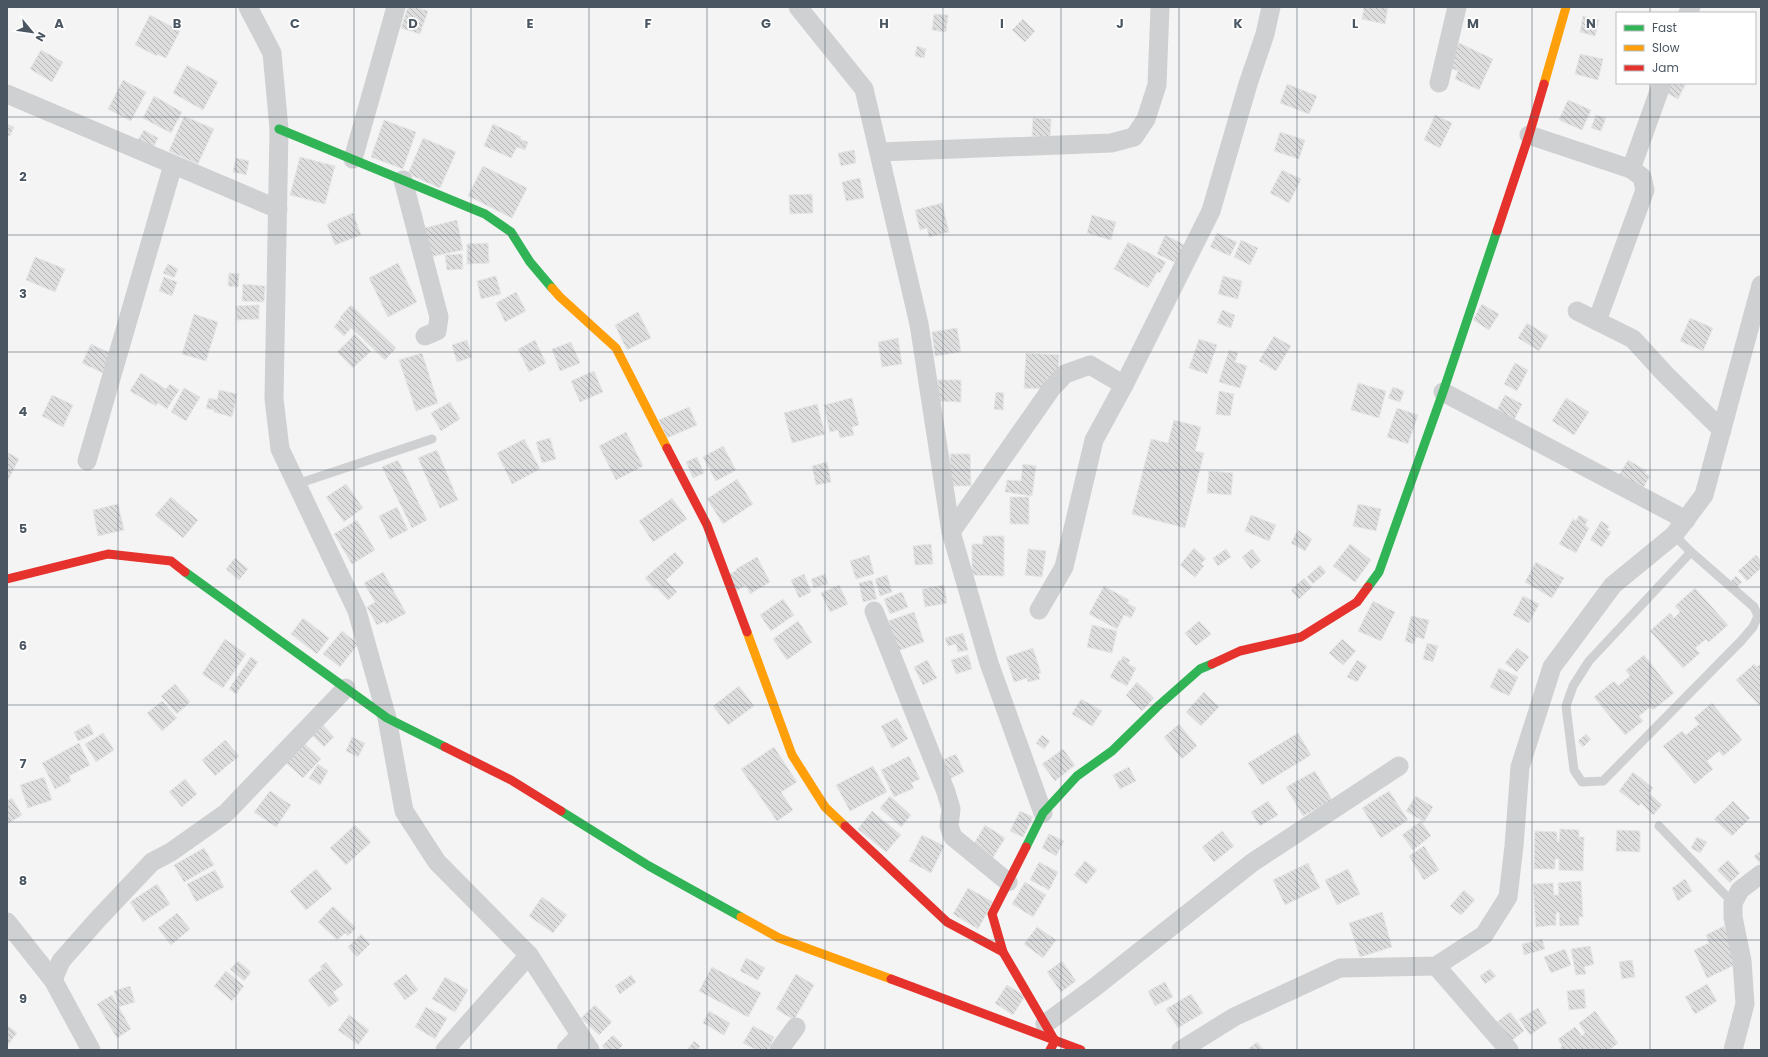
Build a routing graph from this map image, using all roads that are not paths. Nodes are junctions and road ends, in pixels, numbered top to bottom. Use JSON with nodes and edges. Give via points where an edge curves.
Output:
{"nodes":[{"id":1,"x":248,"y":7,"type":"edge"},
{"id":2,"x":396,"y":7,"type":"edge"},
{"id":3,"x":798,"y":7,"type":"edge"},
{"id":4,"x":1160,"y":7,"type":"edge"},
{"id":5,"x":1272,"y":7,"type":"edge"},
{"id":6,"x":1457,"y":7,"type":"edge"},
{"id":7,"x":1566,"y":7,"type":"edge"},
{"id":8,"x":1439,"y":83,"type":"dead end"},
{"id":9,"x":1662,"y":84,"type":"edge"},
{"id":10,"x":7,"y":94,"type":"edge"},
{"id":11,"x":279,"y":129,"type":"junction"},
{"id":12,"x":1529,"y":135,"type":"junction"},
{"id":13,"x":879,"y":152,"type":"junction"},
{"id":14,"x":353,"y":159,"type":"junction"},
{"id":15,"x":173,"y":165,"type":"junction"},
{"id":16,"x":1631,"y":169,"type":"junction"},
{"id":17,"x":403,"y":180,"type":"junction"},
{"id":18,"x":278,"y":209,"type":"junction"},
{"id":19,"x":1761,"y":285,"type":"edge"},
{"id":20,"x":1577,"y":311,"type":"dead end"},
{"id":21,"x":1597,"y":321,"type":"junction"},
{"id":22,"x":425,"y":336,"type":"dead end"},
{"id":23,"x":1124,"y":385,"type":"junction"},
{"id":24,"x":1443,"y":392,"type":"junction"},
{"id":25,"x":1722,"y":430,"type":"junction"},
{"id":26,"x":432,"y":439,"type":"dead end"},
{"id":27,"x":87,"y":461,"type":"dead end"},
{"id":28,"x":297,"y":484,"type":"junction"},
{"id":29,"x":1686,"y":520,"type":"junction"},
{"id":30,"x":951,"y":532,"type":"junction"},
{"id":31,"x":1674,"y":535,"type":"junction"},
{"id":32,"x":1691,"y":552,"type":"junction"},
{"id":33,"x":7,"y":579,"type":"edge"},
{"id":34,"x":1039,"y":610,"type":"dead end"},
{"id":35,"x":874,"y":611,"type":"dead end"},
{"id":36,"x":346,"y":688,"type":"junction"},
{"id":37,"x":387,"y":718,"type":"junction"},
{"id":38,"x":1399,"y":766,"type":"dead end"},
{"id":39,"x":1043,"y":813,"type":"junction"},
{"id":40,"x":1659,"y":826,"type":"dead end"},
{"id":41,"x":1761,"y":874,"type":"edge"},
{"id":42,"x":1008,"y":882,"type":"junction"},
{"id":43,"x":1733,"y":902,"type":"junction"},
{"id":44,"x":7,"y":922,"type":"edge"},
{"id":45,"x":1003,"y":952,"type":"junction"},
{"id":46,"x":529,"y":955,"type":"junction"},
{"id":47,"x":1436,"y":966,"type":"junction"},
{"id":48,"x":53,"y":980,"type":"junction"},
{"id":49,"x":1045,"y":1024,"type":"junction"},
{"id":50,"x":796,"y":1028,"type":"dead end"},
{"id":51,"x":1055,"y":1041,"type":"junction"},
{"id":52,"x":585,"y":1042,"type":"edge"},
{"id":53,"x":90,"y":1050,"type":"edge"},
{"id":54,"x":445,"y":1050,"type":"edge"},
{"id":55,"x":566,"y":1050,"type":"edge"},
{"id":56,"x":779,"y":1050,"type":"edge"},
{"id":57,"x":1050,"y":1050,"type":"edge"},
{"id":58,"x":1081,"y":1050,"type":"edge"},
{"id":59,"x":1182,"y":1050,"type":"edge"},
{"id":60,"x":1509,"y":1050,"type":"edge"},
{"id":61,"x":1733,"y":1050,"type":"edge"}],
"edges":[{"from":1,"to":11,"type":"street","via":[[272,53]]},
{"from":2,"to":14,"type":"street"},
{"from":3,"to":13,"type":"street","via":[[864,89]]},
{"from":4,"to":13,"type":"street","via":[[1157,85],[1146,119],[1134,137],[1111,143]]},
{"from":5,"to":23,"type":"street","via":[[1211,211]]},
{"from":6,"to":8,"type":"street"},
{"from":7,"to":12,"type":"street"},
{"from":9,"to":16,"type":"street"},
{"from":10,"to":15,"type":"street"},
{"from":11,"to":14,"type":"street"},
{"from":11,"to":18,"type":"street"},
{"from":12,"to":16,"type":"street"},
{"from":12,"to":24,"type":"street"},
{"from":13,"to":30,"type":"street","via":[[919,324]]},
{"from":14,"to":17,"type":"street"},
{"from":15,"to":18,"type":"street"},
{"from":15,"to":27,"type":"street"},
{"from":16,"to":21,"type":"street","via":[[1642,177],[1645,190]]},
{"from":17,"to":22,"type":"street","via":[[439,317],[437,330]]},
{"from":17,"to":45,"type":"street","via":[[485,214],[511,232],[530,262],[560,297],[616,348],[707,525],[792,755],[825,808],[946,922]]},
{"from":18,"to":28,"type":"street","via":[[274,399],[280,449]]},
{"from":19,"to":25,"type":"street"},
{"from":20,"to":21,"type":"street"},
{"from":21,"to":25,"type":"street","via":[[1633,339]]},
{"from":23,"to":30,"type":"street","via":[[1090,365],[1065,374],[1051,389]]},
{"from":23,"to":34,"type":"street","via":[[1094,440],[1064,567]]},
{"from":24,"to":29,"type":"street"},
{"from":24,"to":39,"type":"street","via":[[1379,572],[1357,602],[1301,637],[1240,650],[1200,668],[1112,751],[1077,776]]},
{"from":25,"to":29,"type":"street","via":[[1704,495]]},
{"from":26,"to":28,"type":"lane"},
{"from":28,"to":37,"type":"street","via":[[357,611]]},
{"from":29,"to":31,"type":"street"},
{"from":30,"to":39,"type":"street","via":[[989,662]]},
{"from":31,"to":32,"type":"lane"},
{"from":31,"to":47,"type":"street","via":[[1613,585],[1552,667],[1520,767],[1508,897],[1484,935]]},
{"from":32,"to":32,"type":"lane","via":[[1589,661],[1574,686],[1566,706],[1574,770],[1582,782],[1603,781],[1753,627],[1758,616],[1754,607]]},
{"from":33,"to":36,"type":"street","via":[[108,554],[171,560]]},
{"from":35,"to":42,"type":"street","via":[[946,792],[951,809],[949,826],[953,837]]},
{"from":36,"to":37,"type":"street"},
{"from":36,"to":48,"type":"street","via":[[226,813],[177,848],[152,862],[61,961]]},
{"from":37,"to":46,"type":"street","via":[[404,811],[437,862]]},
{"from":37,"to":51,"type":"street","via":[[511,780],[649,866],[779,938]]},
{"from":38,"to":49,"type":"street","via":[[1253,862]]},
{"from":39,"to":42,"type":"street"},
{"from":40,"to":43,"type":"lane"},
{"from":41,"to":43,"type":"street","via":[[1740,890]]},
{"from":42,"to":45,"type":"street","via":[[992,914]]},
{"from":43,"to":61,"type":"street","via":[[1733,917],[1742,961],[1745,1004]]},
{"from":44,"to":48,"type":"street"},
{"from":45,"to":49,"type":"street"},
{"from":46,"to":52,"type":"street"},
{"from":46,"to":54,"type":"street"},
{"from":47,"to":59,"type":"street","via":[[1340,968],[1234,1017]]},
{"from":47,"to":60,"type":"street"},
{"from":48,"to":53,"type":"street"},
{"from":49,"to":51,"type":"street"},
{"from":50,"to":56,"type":"street"},
{"from":51,"to":57,"type":"street"},
{"from":51,"to":58,"type":"street"},
{"from":52,"to":55,"type":"street"}]}
